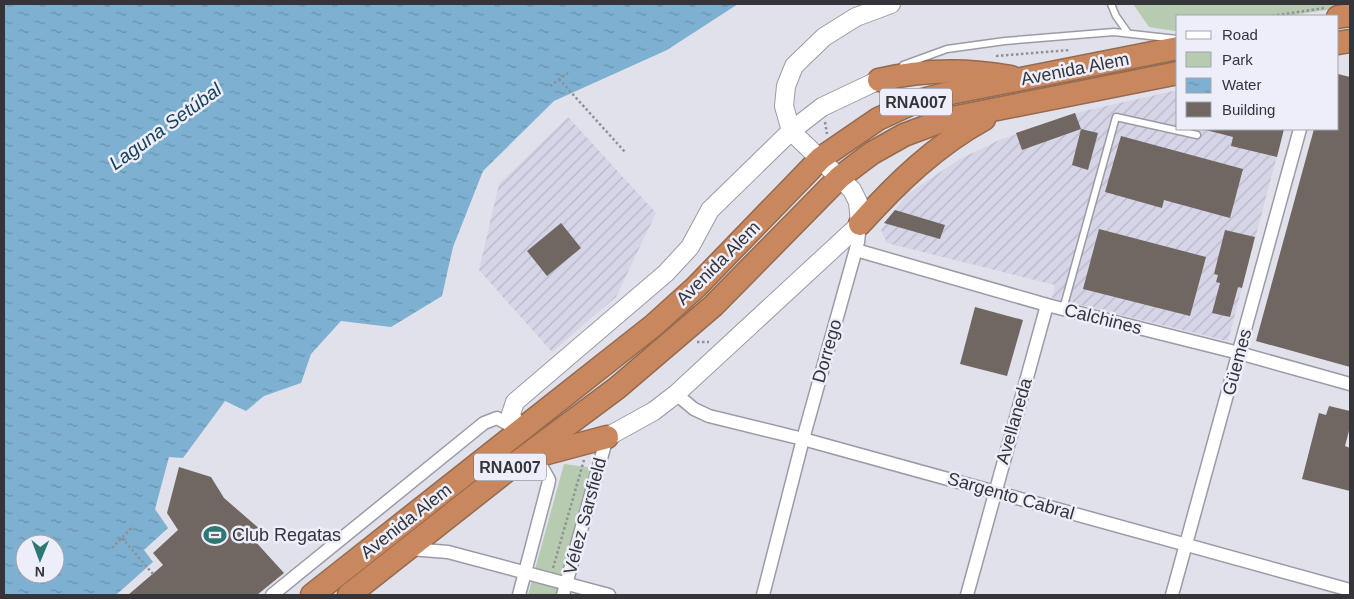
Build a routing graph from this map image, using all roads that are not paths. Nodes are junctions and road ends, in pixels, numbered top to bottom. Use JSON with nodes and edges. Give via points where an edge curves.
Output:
{"nodes":[{"id":1,"x":890,"y":4,"type":"edge"},
{"id":2,"x":1111,"y":4,"type":"edge"},
{"id":3,"x":1333,"y":12,"type":"edge"},
{"id":4,"x":1350,"y":15,"type":"edge"},
{"id":5,"x":1128,"y":33,"type":"junction"},
{"id":6,"x":1176,"y":40,"type":"edge"},
{"id":7,"x":1176,"y":48,"type":"edge"},
{"id":8,"x":1176,"y":73,"type":"edge"},
{"id":9,"x":1025,"y":79,"type":"junction"},
{"id":10,"x":879,"y":80,"type":"junction"},
{"id":11,"x":1026,"y":102,"type":"junction"},
{"id":12,"x":1300,"y":130,"type":"edge"},
{"id":13,"x":791,"y":131,"type":"junction"},
{"id":14,"x":1197,"y":135,"type":"dead end"},
{"id":15,"x":821,"y":158,"type":"junction"},
{"id":16,"x":840,"y":177,"type":"junction"},
{"id":17,"x":860,"y":224,"type":"junction"},
{"id":18,"x":856,"y":250,"type":"junction"},
{"id":19,"x":1047,"y":305,"type":"junction"},
{"id":20,"x":1063,"y":309,"type":"junction"},
{"id":21,"x":1240,"y":353,"type":"junction"},
{"id":22,"x":1350,"y":384,"type":"edge"},
{"id":23,"x":676,"y":394,"type":"junction"},
{"id":24,"x":517,"y":429,"type":"junction"},
{"id":25,"x":607,"y":437,"type":"junction"},
{"id":26,"x":803,"y":439,"type":"junction"},
{"id":27,"x":530,"y":455,"type":"junction"},
{"id":28,"x":994,"y":491,"type":"junction"},
{"id":29,"x":1186,"y":545,"type":"junction"},
{"id":30,"x":407,"y":549,"type":"junction"},
{"id":31,"x":525,"y":572,"type":"junction"},
{"id":32,"x":565,"y":590,"type":"edge"},
{"id":33,"x":1350,"y":590,"type":"edge"},
{"id":34,"x":272,"y":595,"type":"edge"},
{"id":35,"x":312,"y":595,"type":"edge"},
{"id":36,"x":349,"y":595,"type":"edge"},
{"id":37,"x":519,"y":595,"type":"edge"},
{"id":38,"x":609,"y":595,"type":"edge"},
{"id":39,"x":763,"y":595,"type":"edge"},
{"id":40,"x":967,"y":595,"type":"edge"},
{"id":41,"x":1172,"y":595,"type":"edge"}],
"edges":[{"from":1,"to":13,"type":"street","via":[[839,26],[794,66],[786,86],[784,106]]},
{"from":2,"to":5,"type":"lane"},
{"from":3,"to":4,"type":"highway"},
{"from":5,"to":6,"type":"lane"},
{"from":5,"to":10,"type":"lane","via":[[1005,41],[947,49],[899,67]]},
{"from":7,"to":9,"type":"highway","name":"Avenida Alem","number":"RNA007"},
{"from":8,"to":11,"type":"highway","name":"Avenida Alem","number":"RNA007"},
{"from":9,"to":10,"type":"highway","via":[[974,70],[943,70],[901,74]]},
{"from":9,"to":15,"type":"highway","name":"Avenida Alem","number":"RNA007","via":[[915,102],[878,119]]},
{"from":10,"to":13,"type":"street","via":[[822,107]]},
{"from":11,"to":16,"type":"highway","name":"Avenida Alem","number":"RNA007","via":[[947,119],[912,132],[888,143]]},
{"from":11,"to":17,"type":"highway","via":[[984,119],[931,153]]},
{"from":12,"to":21,"type":"street","name":"Güemes"},
{"from":13,"to":15,"type":"street","name":"Dorrego"},
{"from":13,"to":24,"type":"street","via":[[710,210],[690,247],[666,274],[515,402],[511,414]]},
{"from":14,"to":20,"type":"lane","via":[[1116,117]]},
{"from":15,"to":16,"type":"street","name":"Dorrego"},
{"from":15,"to":24,"type":"highway","name":"Avenida Alem","number":"RNA007","via":[[658,322]]},
{"from":16,"to":17,"type":"street","name":"Dorrego","via":[[855,195]]},
{"from":16,"to":27,"type":"highway","name":"Avenida Alem","number":"RNA007","via":[[713,306],[618,388]]},
{"from":17,"to":18,"type":"street","name":"Dorrego"},
{"from":17,"to":23,"type":"street"},
{"from":18,"to":19,"type":"street","name":"Calchines"},
{"from":18,"to":26,"type":"street","name":"Dorrego"},
{"from":19,"to":20,"type":"street","name":"Calchines"},
{"from":19,"to":28,"type":"street","name":"Avellaneda"},
{"from":20,"to":21,"type":"street","name":"Calchines"},
{"from":21,"to":22,"type":"street","name":"Calchines"},
{"from":21,"to":29,"type":"street","name":"Güemes"},
{"from":23,"to":25,"type":"street","via":[[654,411]]},
{"from":23,"to":26,"type":"street","name":"Sargento Cabral","via":[[709,416]]},
{"from":24,"to":27,"type":"street"},
{"from":24,"to":34,"type":"street","via":[[497,418],[484,423]]},
{"from":24,"to":35,"type":"highway","name":"Avenida Alem","number":"RNA007"},
{"from":25,"to":27,"type":"highway"},
{"from":25,"to":32,"type":"street","name":"Vélez Sarsfield"},
{"from":26,"to":28,"type":"street","name":"Sargento Cabral"},
{"from":26,"to":39,"type":"street","name":"Dorrego"},
{"from":27,"to":30,"type":"highway","name":"Avenida Alem","number":"RNA007"},
{"from":27,"to":31,"type":"street","via":[[549,480]]},
{"from":28,"to":29,"type":"street","name":"Sargento Cabral"},
{"from":28,"to":40,"type":"street","name":"Avellaneda"},
{"from":29,"to":33,"type":"street","name":"Sargento Cabral"},
{"from":29,"to":41,"type":"street","name":"Güemes"},
{"from":30,"to":31,"type":"street","via":[[448,552]]},
{"from":30,"to":36,"type":"highway","name":"Avenida Alem","number":"RNA007"},
{"from":31,"to":32,"type":"street","via":[[550,578]]},
{"from":31,"to":37,"type":"street"},
{"from":32,"to":38,"type":"street"}]}
